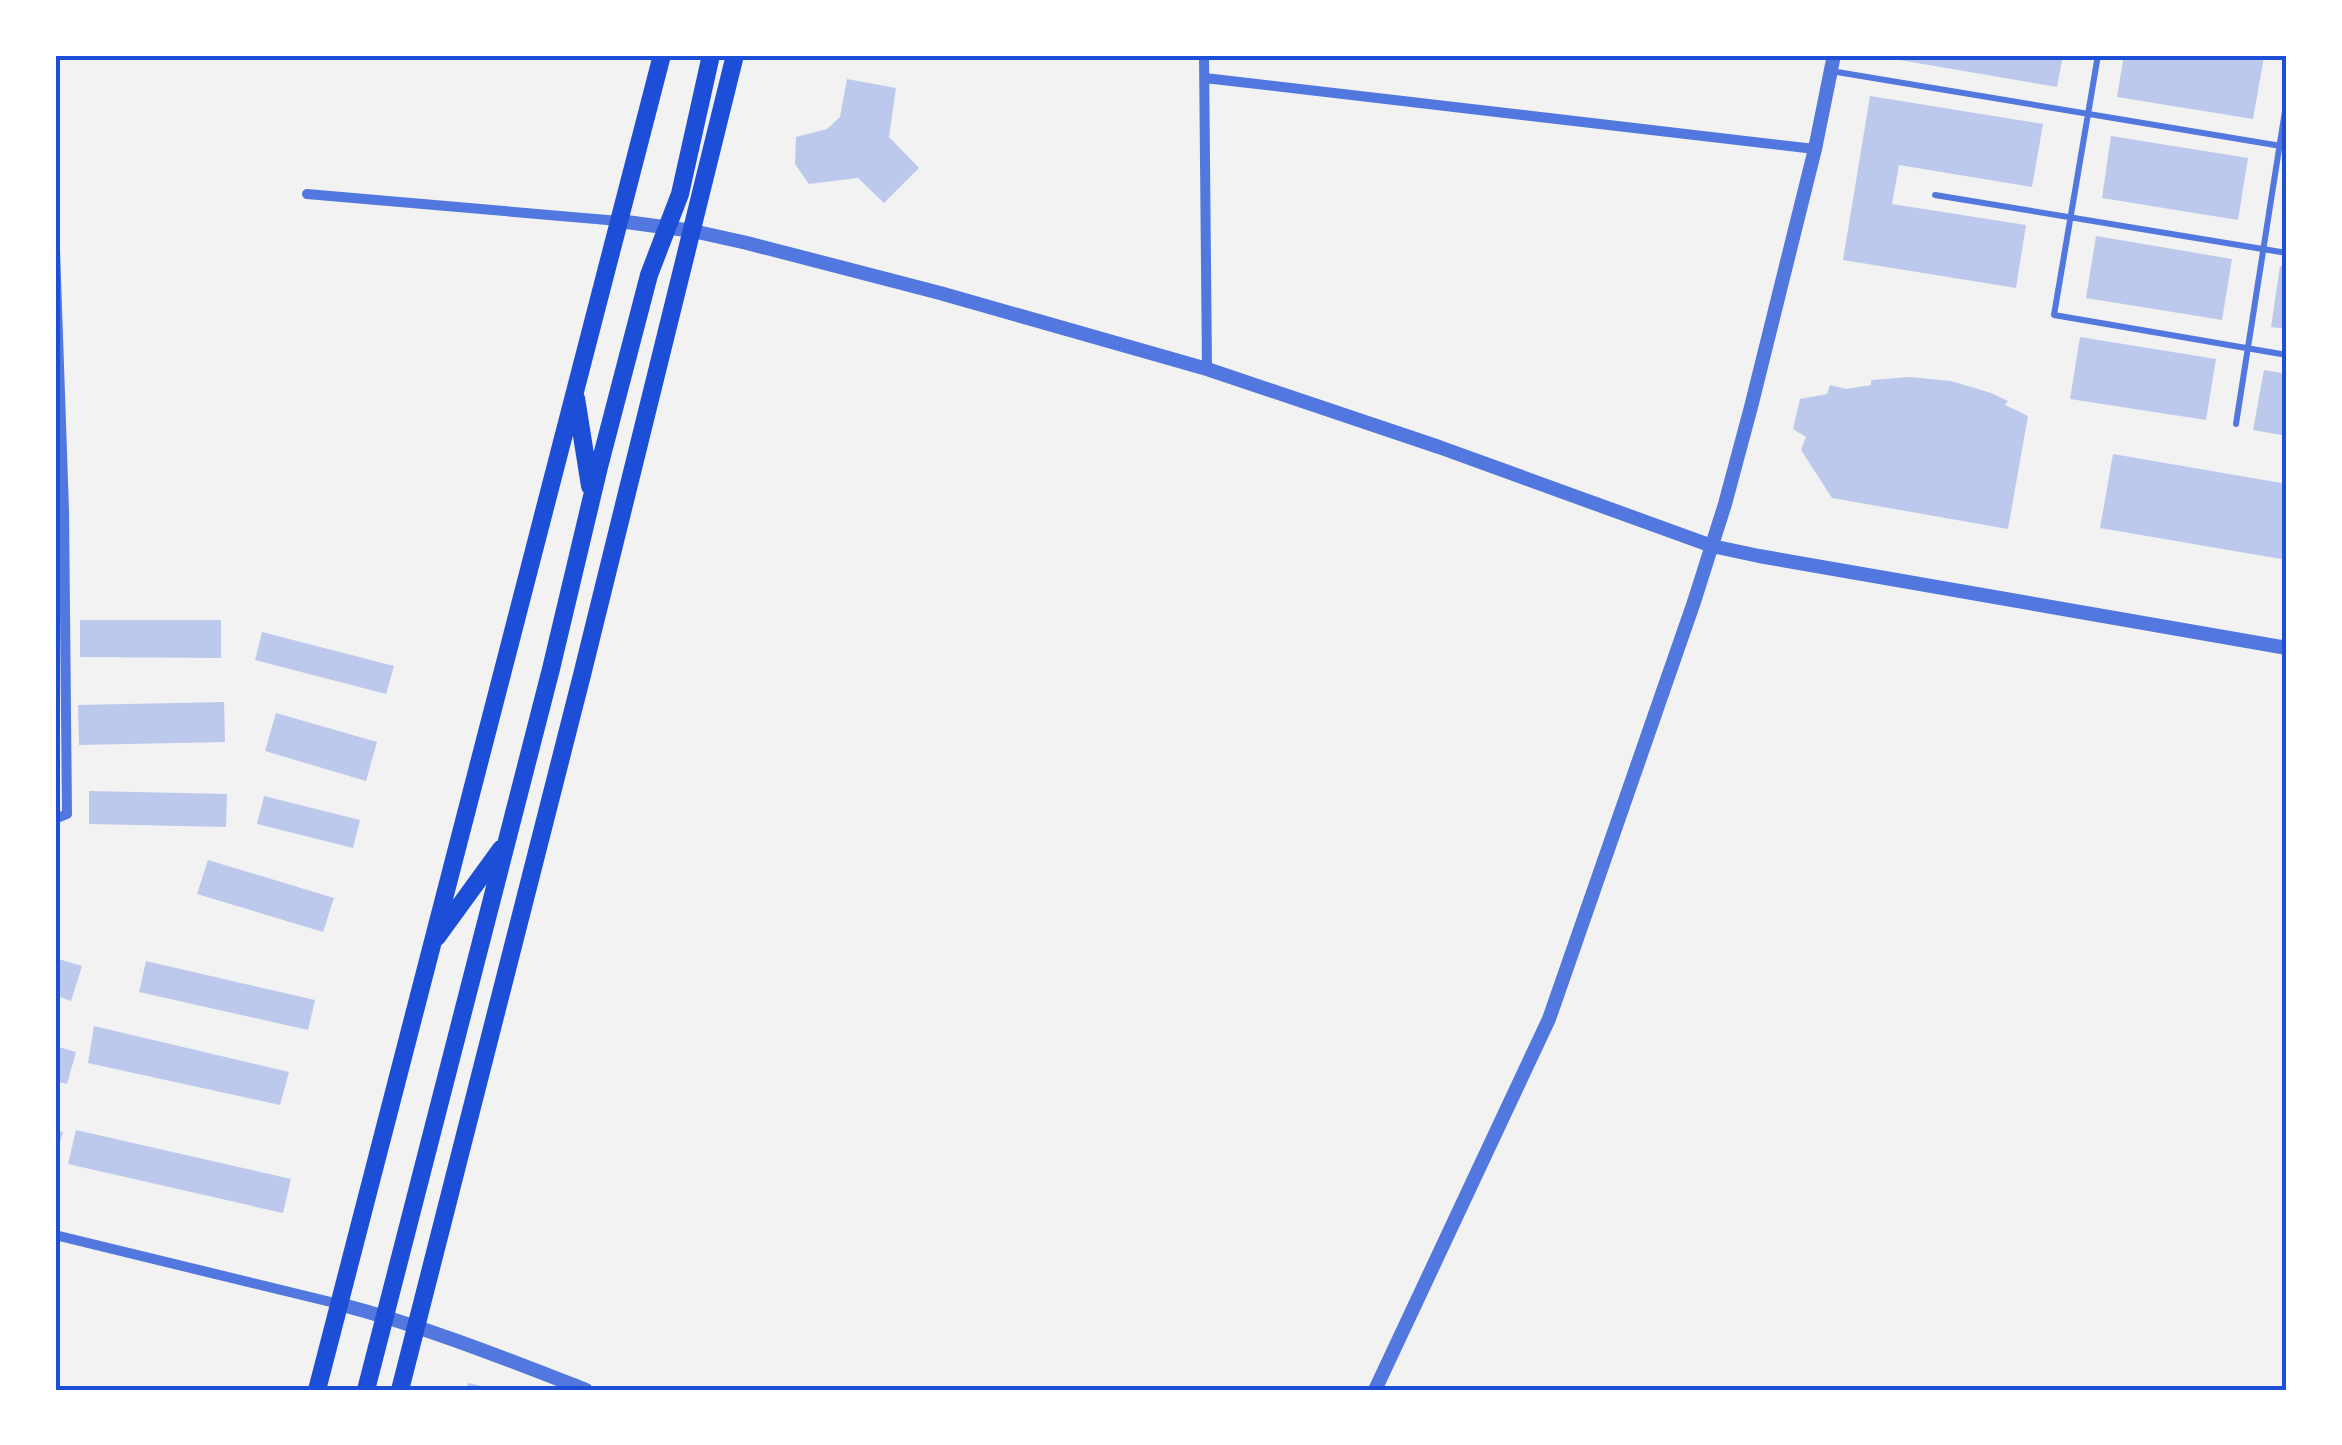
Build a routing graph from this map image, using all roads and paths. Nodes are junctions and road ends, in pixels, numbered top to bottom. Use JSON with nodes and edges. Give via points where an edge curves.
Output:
{"nodes":[{"id":1,"x":662,"y":55,"type":"edge"},
{"id":2,"x":711,"y":55,"type":"edge"},
{"id":3,"x":735,"y":55,"type":"edge"},
{"id":4,"x":1204,"y":55,"type":"edge"},
{"id":5,"x":1834,"y":55,"type":"edge"},
{"id":6,"x":2098,"y":55,"type":"edge"},
{"id":7,"x":1831,"y":71,"type":"junction"},
{"id":8,"x":1204,"y":78,"type":"junction"},
{"id":9,"x":2287,"y":98,"type":"edge"},
{"id":10,"x":2088,"y":114,"type":"junction"},
{"id":11,"x":2283,"y":147,"type":"edge"},
{"id":12,"x":1815,"y":149,"type":"junction"},
{"id":13,"x":307,"y":194,"type":"dead end"},
{"id":14,"x":1934,"y":195,"type":"dead end"},
{"id":15,"x":2071,"y":217,"type":"junction"},
{"id":16,"x":619,"y":221,"type":"junction"},
{"id":17,"x":669,"y":228,"type":"junction"},
{"id":18,"x":693,"y":231,"type":"junction"},
{"id":19,"x":55,"y":249,"type":"edge"},
{"id":20,"x":2264,"y":249,"type":"junction"},
{"id":21,"x":2287,"y":253,"type":"edge"},
{"id":22,"x":2248,"y":348,"type":"junction"},
{"id":23,"x":2287,"y":354,"type":"edge"},
{"id":24,"x":1207,"y":369,"type":"junction"},
{"id":25,"x":575,"y":388,"type":"junction"},
{"id":26,"x":2236,"y":424,"type":"dead end"},
{"id":27,"x":592,"y":498,"type":"junction"},
{"id":28,"x":1712,"y":546,"type":"junction"},
{"id":29,"x":60,"y":640,"type":"edge"},
{"id":30,"x":2287,"y":648,"type":"edge"},
{"id":31,"x":55,"y":819,"type":"edge"},
{"id":32,"x":507,"y":840,"type":"junction"},
{"id":33,"x":431,"y":946,"type":"junction"},
{"id":34,"x":55,"y":1236,"type":"edge"},
{"id":35,"x":338,"y":1304,"type":"junction"},
{"id":36,"x":386,"y":1316,"type":"junction"},
{"id":37,"x":417,"y":1326,"type":"junction"},
{"id":38,"x":317,"y":1390,"type":"edge"},
{"id":39,"x":366,"y":1390,"type":"edge"},
{"id":40,"x":400,"y":1390,"type":"edge"},
{"id":41,"x":586,"y":1390,"type":"edge"},
{"id":42,"x":1375,"y":1390,"type":"edge"}],
"edges":[{"from":1,"to":16,"type":"main road"},
{"from":2,"to":17,"type":"main road"},
{"from":3,"to":18,"type":"main road"},
{"from":4,"to":8,"type":"street"},
{"from":5,"to":7,"type":"street"},
{"from":6,"to":10,"type":"lane"},
{"from":7,"to":10,"type":"lane"},
{"from":7,"to":12,"type":"street"},
{"from":8,"to":12,"type":"street"},
{"from":8,"to":24,"type":"street"},
{"from":9,"to":11,"type":"lane"},
{"from":10,"to":11,"type":"lane"},
{"from":10,"to":15,"type":"lane"},
{"from":11,"to":20,"type":"lane"},
{"from":12,"to":28,"type":"street"},
{"from":13,"to":16,"type":"street"},
{"from":14,"to":15,"type":"lane"},
{"from":15,"to":20,"type":"lane"},
{"from":15,"to":22,"type":"lane","via":[[2054,316]]},
{"from":16,"to":17,"type":"street"},
{"from":16,"to":25,"type":"main road"},
{"from":17,"to":18,"type":"street"},
{"from":17,"to":27,"type":"main road","via":[[649,275]]},
{"from":18,"to":24,"type":"street"},
{"from":18,"to":37,"type":"main road"},
{"from":19,"to":29,"type":"street","via":[[64,510]]},
{"from":20,"to":21,"type":"lane"},
{"from":20,"to":22,"type":"lane"},
{"from":22,"to":23,"type":"lane"},
{"from":22,"to":26,"type":"lane"},
{"from":24,"to":28,"type":"street"},
{"from":25,"to":27,"type":"main road"},
{"from":25,"to":33,"type":"main road"},
{"from":27,"to":32,"type":"main road"},
{"from":28,"to":30,"type":"street"},
{"from":28,"to":42,"type":"street","via":[[1549,1019]]},
{"from":29,"to":31,"type":"street","via":[[67,814]]},
{"from":32,"to":33,"type":"main road"},
{"from":32,"to":36,"type":"main road"},
{"from":33,"to":35,"type":"main road"},
{"from":34,"to":35,"type":"street"},
{"from":35,"to":36,"type":"street"},
{"from":35,"to":38,"type":"main road"},
{"from":36,"to":37,"type":"street"},
{"from":36,"to":39,"type":"main road"},
{"from":37,"to":40,"type":"main road"},
{"from":37,"to":41,"type":"street"}]}
